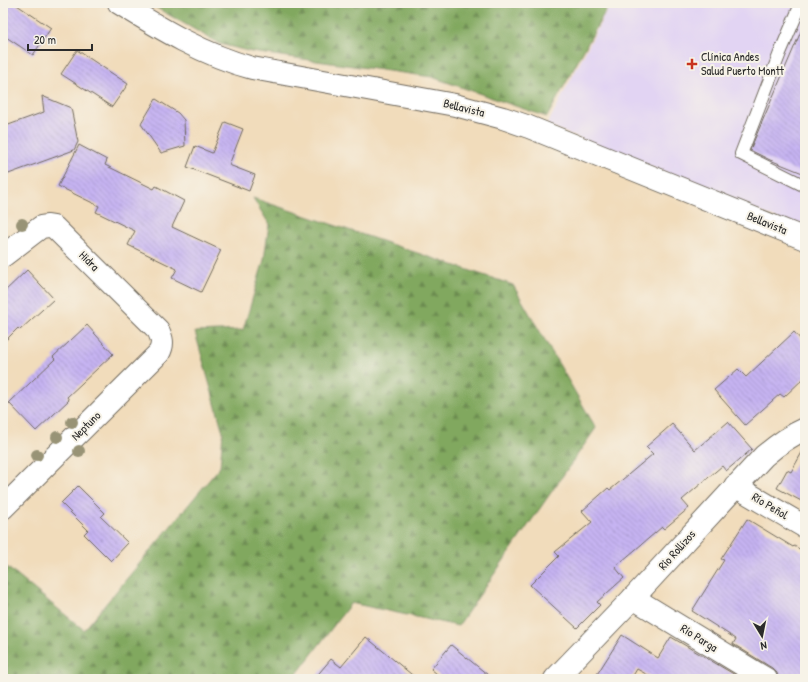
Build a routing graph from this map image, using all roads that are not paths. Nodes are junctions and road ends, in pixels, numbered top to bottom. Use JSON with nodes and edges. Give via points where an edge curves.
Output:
{"nodes":[{"id":1,"x":119,"y":3,"type":"edge"},
{"id":2,"x":801,"y":4,"type":"edge"},
{"id":3,"x":805,"y":186,"type":"edge"},
{"id":4,"x":805,"y":239,"type":"edge"},
{"id":5,"x":3,"y":256,"type":"edge"},
{"id":6,"x":162,"y":341,"type":"joint"},
{"id":7,"x":805,"y":429,"type":"edge"},
{"id":8,"x":735,"y":486,"type":"junction"},
{"id":9,"x":3,"y":508,"type":"edge"},
{"id":10,"x":805,"y":527,"type":"edge"},
{"id":11,"x":633,"y":598,"type":"junction"},
{"id":12,"x":555,"y":679,"type":"edge"},
{"id":13,"x":766,"y":679,"type":"edge"}],
"edges":[{"from":1,"to":4,"type":"street","name":"Bellavista","via":[[204,51],[230,62],[455,105],[503,118]]},
{"from":2,"to":3,"type":"lane","via":[[741,154]]},
{"from":5,"to":6,"type":"street","name":"Hidra","via":[[41,227],[54,227],[158,330]]},
{"from":6,"to":9,"type":"street","name":"Neptuno","via":[[159,353]]},
{"from":7,"to":8,"type":"street","name":"Río Rollizos","via":[[778,444]]},
{"from":8,"to":10,"type":"street","name":"Río Peñol"},
{"from":8,"to":11,"type":"street","name":"Río Rollizos"},
{"from":11,"to":12,"type":"street","name":"Río Rollizos"},
{"from":11,"to":13,"type":"street","name":"Río Parga"}]}
